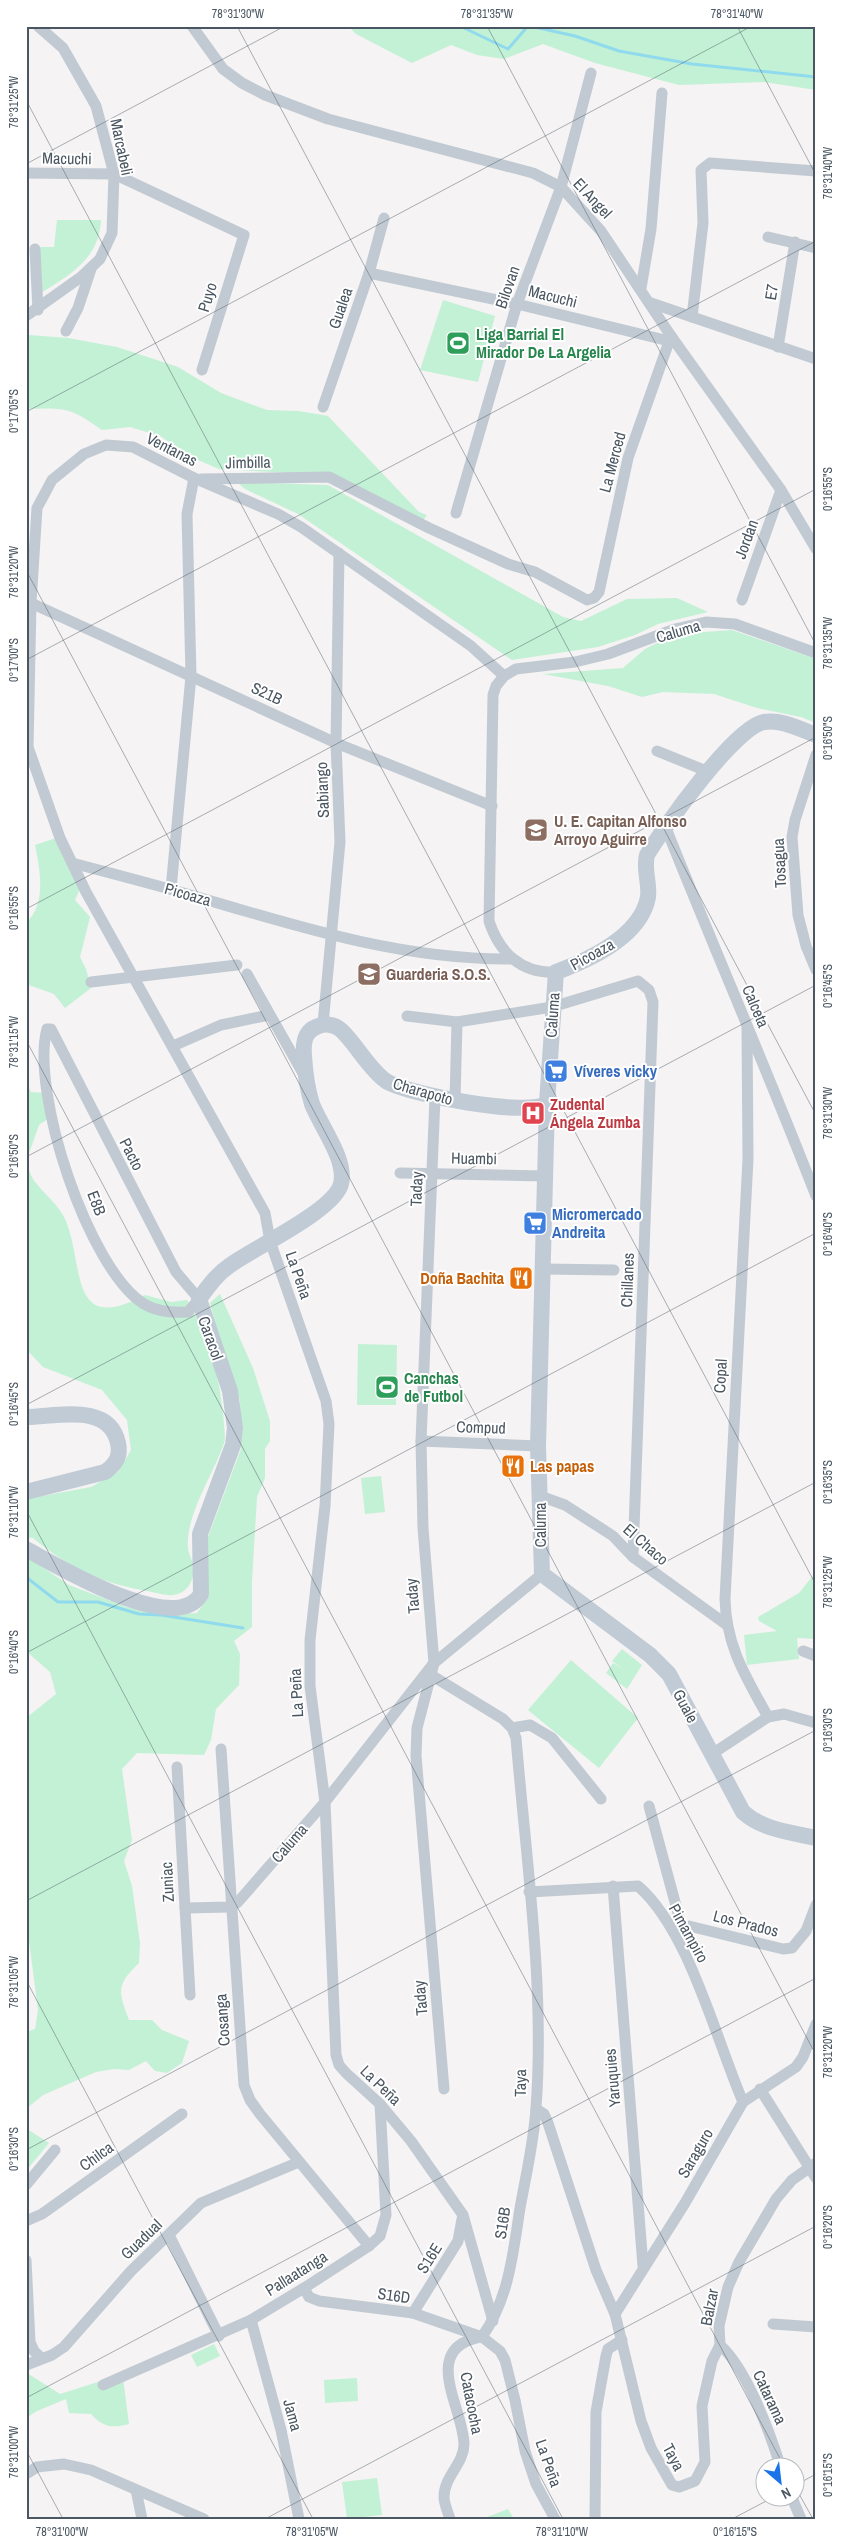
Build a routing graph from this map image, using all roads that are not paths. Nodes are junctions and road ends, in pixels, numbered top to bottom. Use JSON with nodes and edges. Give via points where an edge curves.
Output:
{"nodes":[{"id":1,"x":38,"y":26,"type":"edge"},
{"id":2,"x":192,"y":26,"type":"edge"},
{"id":3,"x":591,"y":73,"type":"dead end"},
{"id":4,"x":662,"y":93,"type":"dead end"},
{"id":5,"x":816,"y":171,"type":"edge"},
{"id":6,"x":26,"y":173,"type":"edge"},
{"id":7,"x":114,"y":174,"type":"junction"},
{"id":8,"x":561,"y":187,"type":"junction"},
{"id":9,"x":384,"y":218,"type":"dead end"},
{"id":10,"x":244,"y":235,"type":"joint"},
{"id":11,"x":768,"y":237,"type":"dead end"},
{"id":12,"x":795,"y":242,"type":"junction"},
{"id":13,"x":816,"y":248,"type":"edge"},
{"id":14,"x":35,"y":249,"type":"dead end"},
{"id":15,"x":91,"y":267,"type":"junction"},
{"id":16,"x":369,"y":273,"type":"junction"},
{"id":17,"x":641,"y":288,"type":"junction"},
{"id":18,"x":651,"y":303,"type":"junction"},
{"id":19,"x":517,"y":304,"type":"junction"},
{"id":20,"x":38,"y":310,"type":"junction"},
{"id":21,"x":26,"y":316,"type":"edge"},
{"id":22,"x":692,"y":317,"type":"junction"},
{"id":23,"x":66,"y":331,"type":"dead end"},
{"id":24,"x":670,"y":338,"type":"junction"},
{"id":25,"x":778,"y":347,"type":"junction"},
{"id":26,"x":816,"y":359,"type":"edge"},
{"id":27,"x":202,"y":370,"type":"dead end"},
{"id":28,"x":323,"y":408,"type":"dead end"},
{"id":29,"x":194,"y":478,"type":"junction"},
{"id":30,"x":782,"y":490,"type":"junction"},
{"id":31,"x":456,"y":513,"type":"dead end"},
{"id":32,"x":816,"y":549,"type":"edge"},
{"id":33,"x":339,"y":553,"type":"junction"},
{"id":34,"x":594,"y":598,"type":"joint"},
{"id":35,"x":742,"y":600,"type":"dead end"},
{"id":36,"x":31,"y":603,"type":"junction"},
{"id":37,"x":816,"y":653,"type":"edge"},
{"id":38,"x":190,"y":676,"type":"junction"},
{"id":39,"x":504,"y":676,"type":"junction"},
{"id":40,"x":816,"y":735,"type":"edge"},
{"id":41,"x":336,"y":743,"type":"junction"},
{"id":42,"x":657,"y":752,"type":"dead end"},
{"id":43,"x":816,"y":755,"type":"edge"},
{"id":44,"x":709,"y":772,"type":"junction"},
{"id":45,"x":492,"y":806,"type":"junction"},
{"id":46,"x":666,"y":828,"type":"junction"},
{"id":47,"x":72,"y":863,"type":"junction"},
{"id":48,"x":171,"y":889,"type":"junction"},
{"id":49,"x":330,"y":936,"type":"junction"},
{"id":50,"x":511,"y":959,"type":"junction"},
{"id":51,"x":237,"y":965,"type":"dead end"},
{"id":52,"x":816,"y":970,"type":"edge"},
{"id":53,"x":556,"y":972,"type":"junction"},
{"id":54,"x":247,"y":974,"type":"dead end"},
{"id":55,"x":133,"y":977,"type":"junction"},
{"id":56,"x":91,"y":982,"type":"dead end"},
{"id":57,"x":552,"y":1007,"type":"junction"},
{"id":58,"x":269,"y":1015,"type":"junction"},
{"id":59,"x":407,"y":1016,"type":"dead end"},
{"id":60,"x":457,"y":1022,"type":"junction"},
{"id":61,"x":323,"y":1024,"type":"junction"},
{"id":62,"x":747,"y":1027,"type":"junction"},
{"id":63,"x":45,"y":1036,"type":"joint"},
{"id":64,"x":173,"y":1046,"type":"junction"},
{"id":65,"x":305,"y":1076,"type":"junction"},
{"id":66,"x":435,"y":1097,"type":"junction"},
{"id":67,"x":455,"y":1101,"type":"junction"},
{"id":68,"x":547,"y":1103,"type":"junction"},
{"id":69,"x":400,"y":1173,"type":"dead end"},
{"id":70,"x":434,"y":1174,"type":"junction"},
{"id":71,"x":547,"y":1176,"type":"junction"},
{"id":72,"x":816,"y":1196,"type":"edge"},
{"id":73,"x":270,"y":1241,"type":"junction"},
{"id":74,"x":544,"y":1269,"type":"junction"},
{"id":75,"x":614,"y":1270,"type":"dead end"},
{"id":76,"x":199,"y":1299,"type":"junction"},
{"id":77,"x":26,"y":1417,"type":"edge"},
{"id":78,"x":422,"y":1441,"type":"junction"},
{"id":79,"x":538,"y":1446,"type":"junction"},
{"id":80,"x":26,"y":1492,"type":"edge"},
{"id":81,"x":540,"y":1496,"type":"junction"},
{"id":82,"x":26,"y":1549,"type":"edge"},
{"id":83,"x":633,"y":1557,"type":"junction"},
{"id":84,"x":542,"y":1574,"type":"junction"},
{"id":85,"x":727,"y":1625,"type":"junction"},
{"id":86,"x":803,"y":1650,"type":"dead end"},
{"id":87,"x":816,"y":1656,"type":"edge"},
{"id":88,"x":434,"y":1663,"type":"junction"},
{"id":89,"x":431,"y":1675,"type":"junction"},
{"id":90,"x":768,"y":1717,"type":"junction"},
{"id":91,"x":816,"y":1723,"type":"edge"},
{"id":92,"x":512,"y":1728,"type":"junction"},
{"id":93,"x":221,"y":1749,"type":"dead end"},
{"id":94,"x":712,"y":1754,"type":"junction"},
{"id":95,"x":177,"y":1767,"type":"dead end"},
{"id":96,"x":601,"y":1798,"type":"dead end"},
{"id":97,"x":325,"y":1802,"type":"junction"},
{"id":98,"x":649,"y":1806,"type":"dead end"},
{"id":99,"x":816,"y":1838,"type":"edge"},
{"id":100,"x":613,"y":1886,"type":"junction"},
{"id":101,"x":529,"y":1892,"type":"junction"},
{"id":102,"x":816,"y":1905,"type":"edge"},
{"id":103,"x":230,"y":1907,"type":"junction"},
{"id":104,"x":185,"y":1908,"type":"junction"},
{"id":105,"x":677,"y":1930,"type":"junction"},
{"id":106,"x":190,"y":1996,"type":"dead end"},
{"id":107,"x":816,"y":2024,"type":"edge"},
{"id":108,"x":444,"y":2089,"type":"dead end"},
{"id":109,"x":760,"y":2089,"type":"junction"},
{"id":110,"x":743,"y":2102,"type":"junction"},
{"id":111,"x":380,"y":2104,"type":"junction"},
{"id":112,"x":536,"y":2109,"type":"junction"},
{"id":113,"x":182,"y":2114,"type":"dead end"},
{"id":114,"x":54,"y":2150,"type":"dead end"},
{"id":115,"x":299,"y":2162,"type":"junction"},
{"id":116,"x":813,"y":2165,"type":"edge"},
{"id":117,"x":816,"y":2178,"type":"edge"},
{"id":118,"x":26,"y":2185,"type":"edge"},
{"id":119,"x":463,"y":2215,"type":"junction"},
{"id":120,"x":26,"y":2221,"type":"edge"},
{"id":121,"x":169,"y":2235,"type":"junction"},
{"id":122,"x":369,"y":2246,"type":"junction"},
{"id":123,"x":26,"y":2260,"type":"edge"},
{"id":124,"x":643,"y":2266,"type":"junction"},
{"id":125,"x":304,"y":2288,"type":"junction"},
{"id":126,"x":413,"y":2313,"type":"junction"},
{"id":127,"x":615,"y":2314,"type":"junction"},
{"id":128,"x":251,"y":2320,"type":"junction"},
{"id":129,"x":493,"y":2321,"type":"junction"},
{"id":130,"x":774,"y":2324,"type":"dead end"},
{"id":131,"x":816,"y":2327,"type":"edge"},
{"id":132,"x":219,"y":2336,"type":"junction"},
{"id":133,"x":482,"y":2337,"type":"junction"},
{"id":134,"x":622,"y":2340,"type":"junction"},
{"id":135,"x":720,"y":2345,"type":"junction"},
{"id":136,"x":41,"y":2358,"type":"junction"},
{"id":137,"x":26,"y":2365,"type":"edge"},
{"id":138,"x":103,"y":2385,"type":"dead end"},
{"id":139,"x":778,"y":2458,"type":"edge"},
{"id":140,"x":26,"y":2474,"type":"edge"},
{"id":141,"x":696,"y":2481,"type":"joint"},
{"id":142,"x":136,"y":2490,"type":"junction"},
{"id":143,"x":142,"y":2519,"type":"edge"},
{"id":144,"x":204,"y":2519,"type":"edge"},
{"id":145,"x":299,"y":2519,"type":"edge"},
{"id":146,"x":450,"y":2519,"type":"edge"},
{"id":147,"x":555,"y":2519,"type":"edge"},
{"id":148,"x":595,"y":2519,"type":"edge"}],
"edges":[{"from":1,"to":7,"type":"street","name":"Marcabeli","via":[[63,48],[96,106]]},
{"from":2,"to":8,"type":"street","name":"El Angel","via":[[223,69],[265,95],[328,119],[534,173]]},
{"from":3,"to":8,"type":"street","name":"Bilovan"},
{"from":4,"to":17,"type":"street","via":[[651,229]]},
{"from":5,"to":22,"type":"street","via":[[710,163],[701,170],[703,223]]},
{"from":6,"to":7,"type":"street","name":"Macuchi"},
{"from":7,"to":10,"type":"street","name":"Macuchi"},
{"from":7,"to":15,"type":"street","name":"Marcabeli","via":[[112,233],[100,259]]},
{"from":8,"to":17,"type":"street","name":"El Angel","via":[[601,230]]},
{"from":8,"to":19,"type":"street","name":"Bilovan"},
{"from":9,"to":16,"type":"street","name":"Gualea"},
{"from":10,"to":27,"type":"street","name":"Puyo"},
{"from":11,"to":12,"type":"street"},
{"from":12,"to":13,"type":"street"},
{"from":12,"to":25,"type":"street","name":"E7"},
{"from":14,"to":20,"type":"street"},
{"from":15,"to":20,"type":"street","name":"Marcabeli"},
{"from":15,"to":23,"type":"street","via":[[78,308]]},
{"from":16,"to":19,"type":"street","name":"Macuchi"},
{"from":16,"to":28,"type":"street","name":"Gualea"},
{"from":17,"to":18,"type":"street","name":"El Angel"},
{"from":18,"to":22,"type":"street"},
{"from":18,"to":24,"type":"street","name":"El Angel"},
{"from":19,"to":24,"type":"street","name":"Macuchi"},
{"from":19,"to":31,"type":"street","name":"Bilovan"},
{"from":20,"to":21,"type":"street","name":"Marcabeli"},
{"from":22,"to":25,"type":"street"},
{"from":24,"to":30,"type":"street","name":"El Angel"},
{"from":24,"to":34,"type":"street","name":"La Merced","via":[[628,458],[599,592]]},
{"from":25,"to":26,"type":"street"},
{"from":29,"to":33,"type":"street","name":"Ventanas","via":[[278,514]]},
{"from":29,"to":34,"type":"street","name":"Jimbilla","via":[[329,477],[508,564],[535,572],[587,600]]},
{"from":29,"to":36,"type":"street","name":"Ventanas","via":[[133,447],[106,446],[84,454],[68,465],[52,480],[37,508]]},
{"from":29,"to":38,"type":"street","via":[[187,514]]},
{"from":30,"to":32,"type":"street","name":"El Angel"},
{"from":30,"to":35,"type":"street","name":"Jordan"},
{"from":33,"to":39,"type":"street","name":"Ventanas","via":[[471,646]]},
{"from":33,"to":41,"type":"street","name":"Sabiango"},
{"from":36,"to":38,"type":"street","name":"S21B"},
{"from":36,"to":47,"type":"street","name":"Ventanas","via":[[28,747]]},
{"from":37,"to":39,"type":"street","name":"Caluma","via":[[734,624],[706,622],[675,629],[608,654],[575,662],[516,669]]},
{"from":38,"to":41,"type":"street","name":"S21B"},
{"from":38,"to":48,"type":"street"},
{"from":39,"to":45,"type":"street","via":[[493,695]]},
{"from":40,"to":44,"type":"street","name":"Picoaza","via":[[778,722],[758,724],[736,738]]},
{"from":41,"to":45,"type":"street","name":"S21B"},
{"from":41,"to":49,"type":"street","name":"Sabiango","via":[[340,842]]},
{"from":42,"to":44,"type":"street"},
{"from":43,"to":52,"type":"street","name":"Tosagua","via":[[792,837],[798,915]]},
{"from":44,"to":46,"type":"street","name":"Picoaza"},
{"from":45,"to":50,"type":"street","via":[[489,921],[498,945]]},
{"from":46,"to":53,"type":"street","name":"Picoaza","via":[[647,855],[647,900],[636,925],[622,937]]},
{"from":46,"to":62,"type":"street","name":"Calceta"},
{"from":47,"to":48,"type":"street","name":"Picoaza"},
{"from":47,"to":55,"type":"street","name":"Ventanas"},
{"from":48,"to":49,"type":"street","name":"Picoaza"},
{"from":49,"to":50,"type":"street","name":"Picoaza","via":[[396,949],[481,959]]},
{"from":49,"to":61,"type":"street","name":"Sabiango"},
{"from":50,"to":53,"type":"street","name":"Picoaza","via":[[538,972]]},
{"from":51,"to":55,"type":"street"},
{"from":53,"to":57,"type":"street","name":"Caluma"},
{"from":54,"to":58,"type":"street","name":"Caracol"},
{"from":55,"to":56,"type":"street"},
{"from":55,"to":64,"type":"street","name":"La Peña"},
{"from":57,"to":60,"type":"street"},
{"from":57,"to":68,"type":"street","name":"Caluma"},
{"from":57,"to":83,"type":"street","name":"Chillanes","via":[[638,981],[649,990],[653,1002]]},
{"from":58,"to":64,"type":"street","via":[[222,1025]]},
{"from":58,"to":65,"type":"street","name":"Caracol"},
{"from":59,"to":60,"type":"street"},
{"from":60,"to":67,"type":"street"},
{"from":61,"to":65,"type":"street","via":[[311,1030],[304,1039]]},
{"from":61,"to":66,"type":"street","name":"Charapoto","via":[[340,1029],[384,1079],[401,1088]]},
{"from":62,"to":72,"type":"street","name":"Calceta"},
{"from":62,"to":85,"type":"street","name":"Copal","via":[[748,1159],[725,1599]]},
{"from":63,"to":76,"type":"street","name":"Pacto","via":[[46,1029],[51,1029],[176,1272]]},
{"from":63,"to":76,"type":"street","name":"E8B","via":[[42,1064],[53,1129],[84,1220],[110,1266],[128,1290],[144,1304],[168,1313],[188,1312]]},
{"from":64,"to":73,"type":"street","name":"La Peña","via":[[265,1213]]},
{"from":65,"to":73,"type":"street","name":"Caracol","via":[[320,1124],[341,1166],[341,1184],[332,1198]]},
{"from":66,"to":67,"type":"street","name":"Charapoto"},
{"from":66,"to":70,"type":"street","name":"Taday"},
{"from":67,"to":68,"type":"street","name":"Charapoto","via":[[533,1109]]},
{"from":68,"to":71,"type":"street","name":"Caluma"},
{"from":69,"to":70,"type":"street","name":"Huambi"},
{"from":70,"to":71,"type":"street","name":"Huambi"},
{"from":70,"to":78,"type":"street","name":"Taday"},
{"from":71,"to":74,"type":"street","name":"Caluma"},
{"from":73,"to":76,"type":"street","name":"Caracol","via":[[217,1275]]},
{"from":73,"to":97,"type":"street","name":"La Peña","via":[[305,1344],[319,1375],[329,1424],[325,1506],[310,1640],[310,1686]]},
{"from":74,"to":75,"type":"street"},
{"from":74,"to":79,"type":"street","name":"Caluma"},
{"from":76,"to":82,"type":"street","name":"Caracol","via":[[230,1391],[235,1428],[233,1445],[200,1534],[202,1588],[199,1598],[187,1607],[178,1608],[132,1600],[94,1586]]},
{"from":77,"to":80,"type":"street","via":[[94,1416],[109,1424],[119,1447],[115,1465],[105,1472]]},
{"from":78,"to":79,"type":"street","name":"Compud"},
{"from":78,"to":88,"type":"street","name":"Taday","via":[[423,1528]]},
{"from":79,"to":81,"type":"street","name":"Caluma"},
{"from":81,"to":83,"type":"street","name":"El Chaco","via":[[565,1505],[613,1536]]},
{"from":81,"to":84,"type":"street","name":"Caluma"},
{"from":83,"to":85,"type":"street","name":"El Chaco"},
{"from":84,"to":88,"type":"street","name":"Caluma"},
{"from":84,"to":94,"type":"street","name":"Guale","via":[[659,1663],[669,1674]]},
{"from":85,"to":90,"type":"street","name":"Copal","via":[[738,1664]]},
{"from":86,"to":87,"type":"street"},
{"from":88,"to":89,"type":"street","name":"Taday"},
{"from":88,"to":97,"type":"street","name":"Caluma"},
{"from":89,"to":92,"type":"street","via":[[503,1719]]},
{"from":89,"to":108,"type":"street","name":"Taday","via":[[417,1728],[416,1756]]},
{"from":90,"to":91,"type":"street","via":[[784,1714]]},
{"from":90,"to":94,"type":"street"},
{"from":92,"to":96,"type":"street","via":[[530,1725],[552,1738]]},
{"from":92,"to":101,"type":"street","name":"Taya","via":[[516,1738]]},
{"from":93,"to":103,"type":"street","name":"Cosanga"},
{"from":94,"to":99,"type":"street","name":"Guale","via":[[743,1812],[754,1822]]},
{"from":95,"to":104,"type":"street","name":"Zuniac"},
{"from":97,"to":103,"type":"street","name":"Caluma","via":[[238,1902]]},
{"from":97,"to":111,"type":"street","name":"La Peña","via":[[336,2055],[346,2073]]},
{"from":98,"to":105,"type":"street"},
{"from":100,"to":101,"type":"street","name":"Pimampiro"},
{"from":100,"to":105,"type":"street","name":"Pimampiro","via":[[638,1886]]},
{"from":100,"to":124,"type":"street","name":"Yaruquies"},
{"from":101,"to":112,"type":"street","name":"Taya","via":[[538,2017]]},
{"from":102,"to":105,"type":"street","name":"Los Prados","via":[[806,1931],[792,1948],[783,1949],[689,1926]]},
{"from":103,"to":104,"type":"street"},
{"from":103,"to":115,"type":"street","name":"Cosanga","via":[[244,2084],[250,2100]]},
{"from":104,"to":106,"type":"street","name":"Zuniac"},
{"from":105,"to":110,"type":"street","name":"Pimampiro"},
{"from":107,"to":109,"type":"street","name":"Saraguro","via":[[796,2067]]},
{"from":109,"to":110,"type":"street","name":"Saraguro"},
{"from":109,"to":116,"type":"street"},
{"from":110,"to":124,"type":"street","name":"Saraguro","via":[[685,2203]]},
{"from":111,"to":119,"type":"street","name":"La Peña","via":[[411,2141]]},
{"from":111,"to":122,"type":"street","name":"Pallaatanga","via":[[386,2215],[380,2236]]},
{"from":112,"to":127,"type":"street","name":"Taya","via":[[544,2114],[548,2123],[596,2270]]},
{"from":112,"to":129,"type":"street","name":"S16B","via":[[508,2284]]},
{"from":113,"to":120,"type":"street","name":"Chilca","via":[[42,2214]]},
{"from":114,"to":118,"type":"street"},
{"from":115,"to":121,"type":"street","name":"Guadual","via":[[201,2203]]},
{"from":115,"to":122,"type":"street","name":"Cosanga"},
{"from":116,"to":117,"type":"street"},
{"from":116,"to":135,"type":"street","name":"Balzar","via":[[792,2180],[776,2199],[739,2262],[728,2287],[719,2326]]},
{"from":119,"to":126,"type":"street","name":"S16E","via":[[458,2241]]},
{"from":119,"to":129,"type":"street","name":"La Peña"},
{"from":121,"to":132,"type":"street"},
{"from":121,"to":136,"type":"street","name":"Guadual","via":[[131,2271],[64,2347]]},
{"from":122,"to":125,"type":"street","name":"Pallaatanga"},
{"from":123,"to":136,"type":"street","via":[[30,2342]]},
{"from":124,"to":127,"type":"street","name":"Saraguro"},
{"from":125,"to":126,"type":"street","name":"S16D","via":[[309,2297],[320,2301]]},
{"from":125,"to":128,"type":"street","name":"Pallaatanga"},
{"from":126,"to":133,"type":"street","name":"S16D"},
{"from":127,"to":134,"type":"street","name":"Taya"},
{"from":128,"to":132,"type":"street","name":"Pallaatanga"},
{"from":128,"to":145,"type":"street","name":"Jama","via":[[281,2430]]},
{"from":129,"to":133,"type":"street","name":"S16B"},
{"from":130,"to":131,"type":"street"},
{"from":132,"to":138,"type":"street","name":"Pallaatanga"},
{"from":133,"to":146,"type":"street","name":"Catacocha","via":[[466,2340],[450,2358],[451,2393],[464,2444],[462,2457],[446,2485],[444,2498]]},
{"from":133,"to":147,"type":"street","name":"La Peña","via":[[500,2351],[505,2360],[536,2484]]},
{"from":134,"to":141,"type":"street","name":"Taya","via":[[641,2421],[666,2478],[679,2488]]},
{"from":134,"to":148,"type":"street","via":[[608,2349],[596,2412]]},
{"from":135,"to":139,"type":"street","name":"Catarama","via":[[737,2365]]},
{"from":135,"to":141,"type":"street","name":"Balzar","via":[[712,2361],[703,2396],[705,2462]]},
{"from":136,"to":137,"type":"street","name":"Guadual"},
{"from":140,"to":142,"type":"street","via":[[38,2467],[64,2464],[91,2470]]},
{"from":142,"to":143,"type":"street"},
{"from":142,"to":144,"type":"street"}]}
